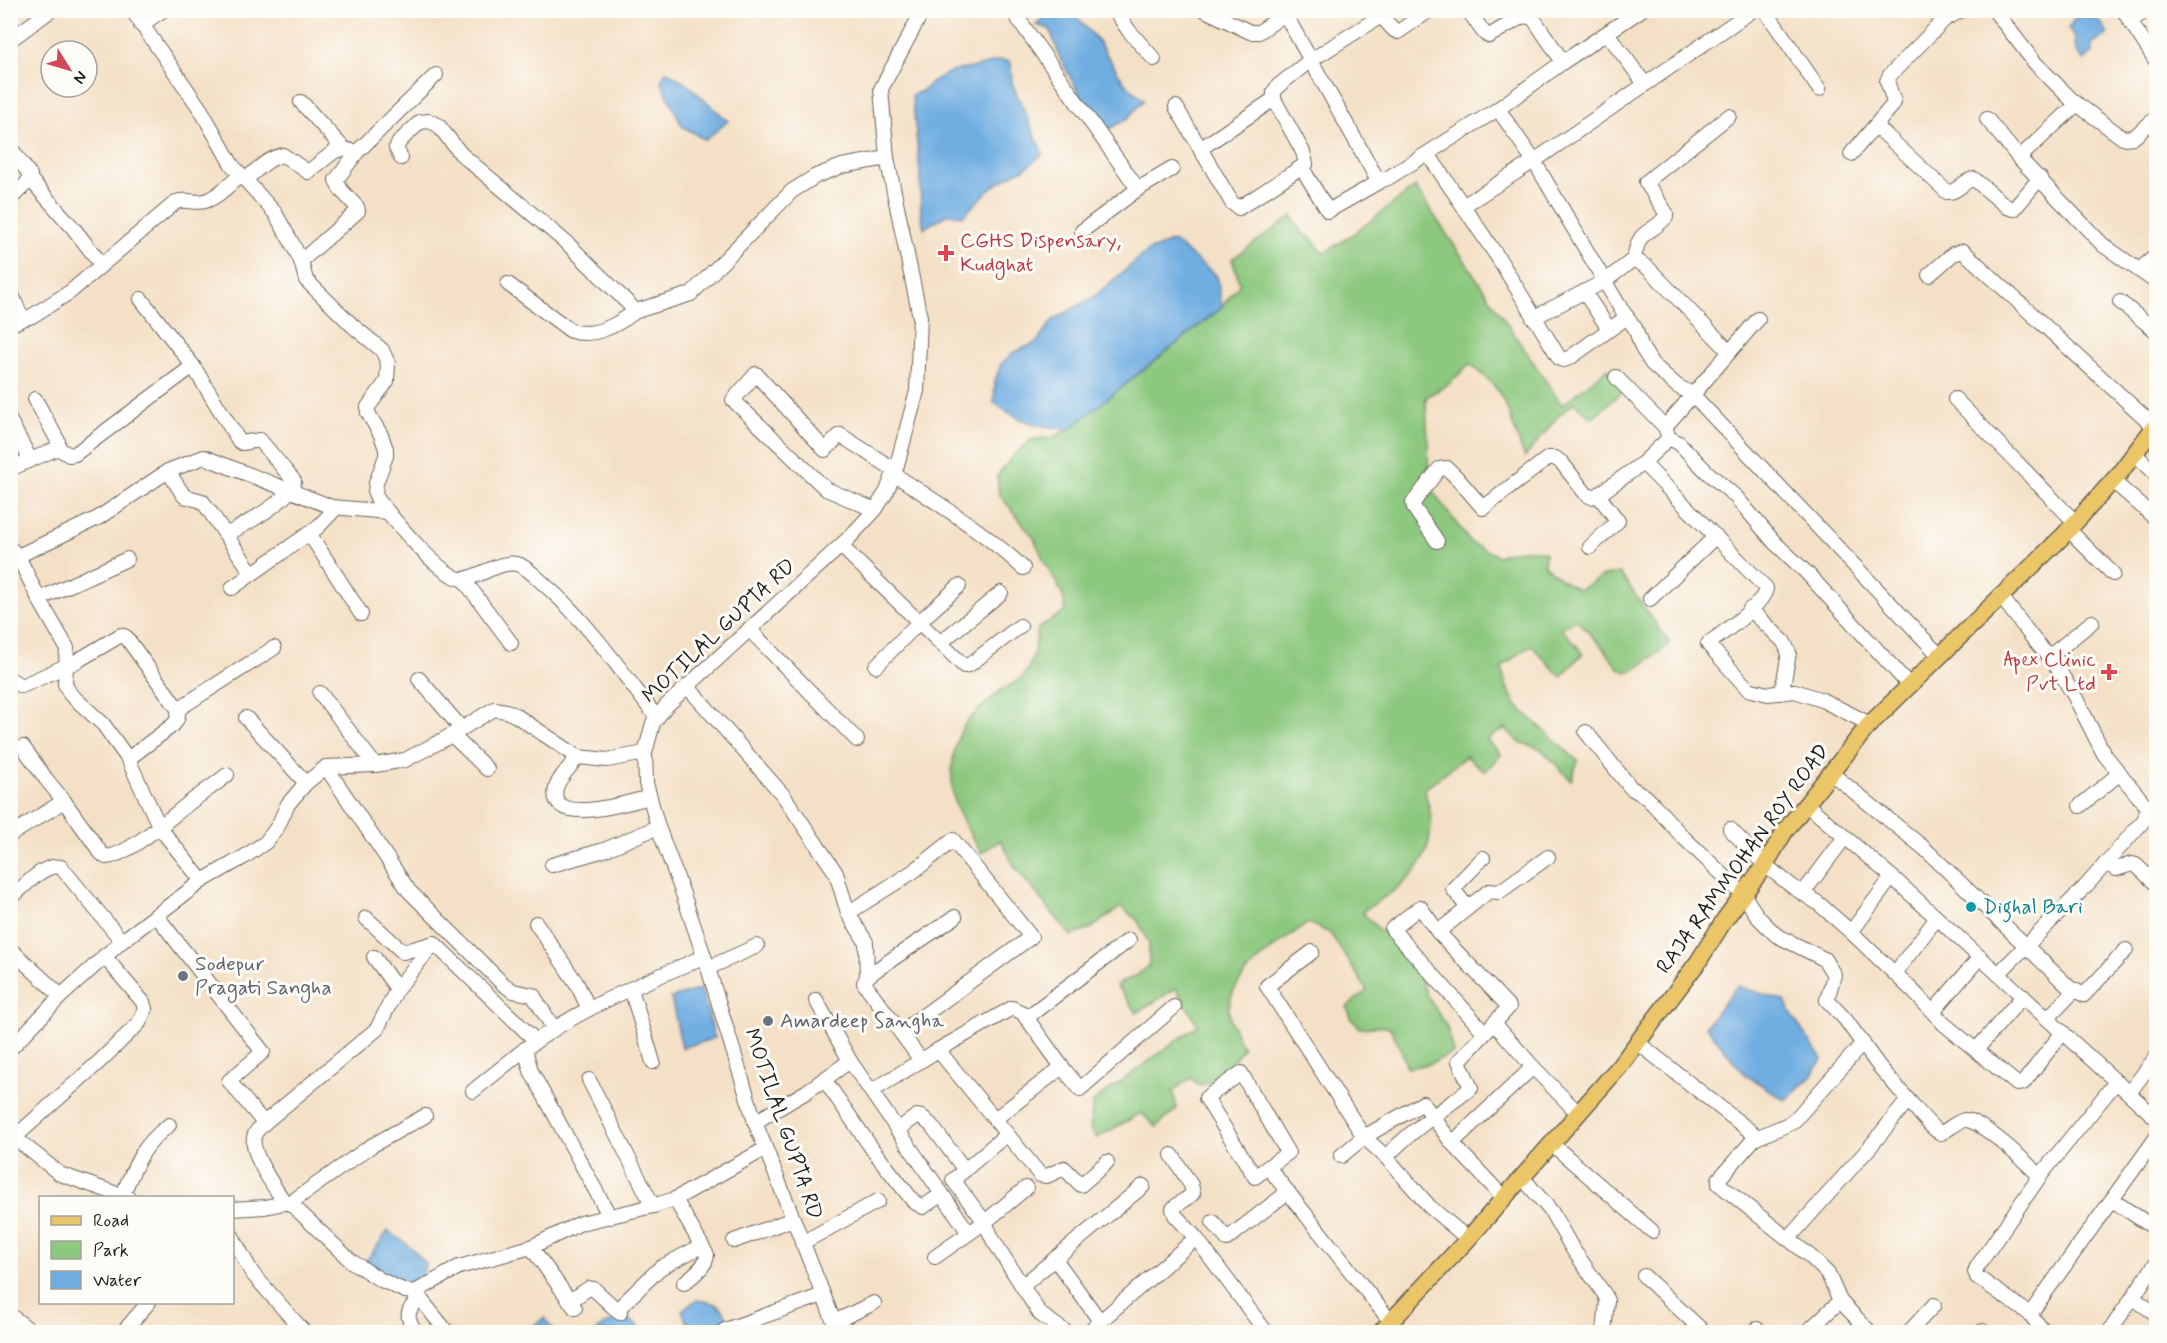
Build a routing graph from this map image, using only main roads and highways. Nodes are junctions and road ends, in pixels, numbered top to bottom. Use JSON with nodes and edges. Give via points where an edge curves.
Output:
{"nodes":[{"id":1,"x":2156,"y":426,"type":"edge"},
{"id":2,"x":1386,"y":1327,"type":"edge"}],
"edges":[{"from":1,"to":2,"type":"main road","name":"RAJA RAMMOHAN ROY ROAD","via":[[2072,526],[1870,724],[1785,831],[1698,962],[1619,1066]]}]}
